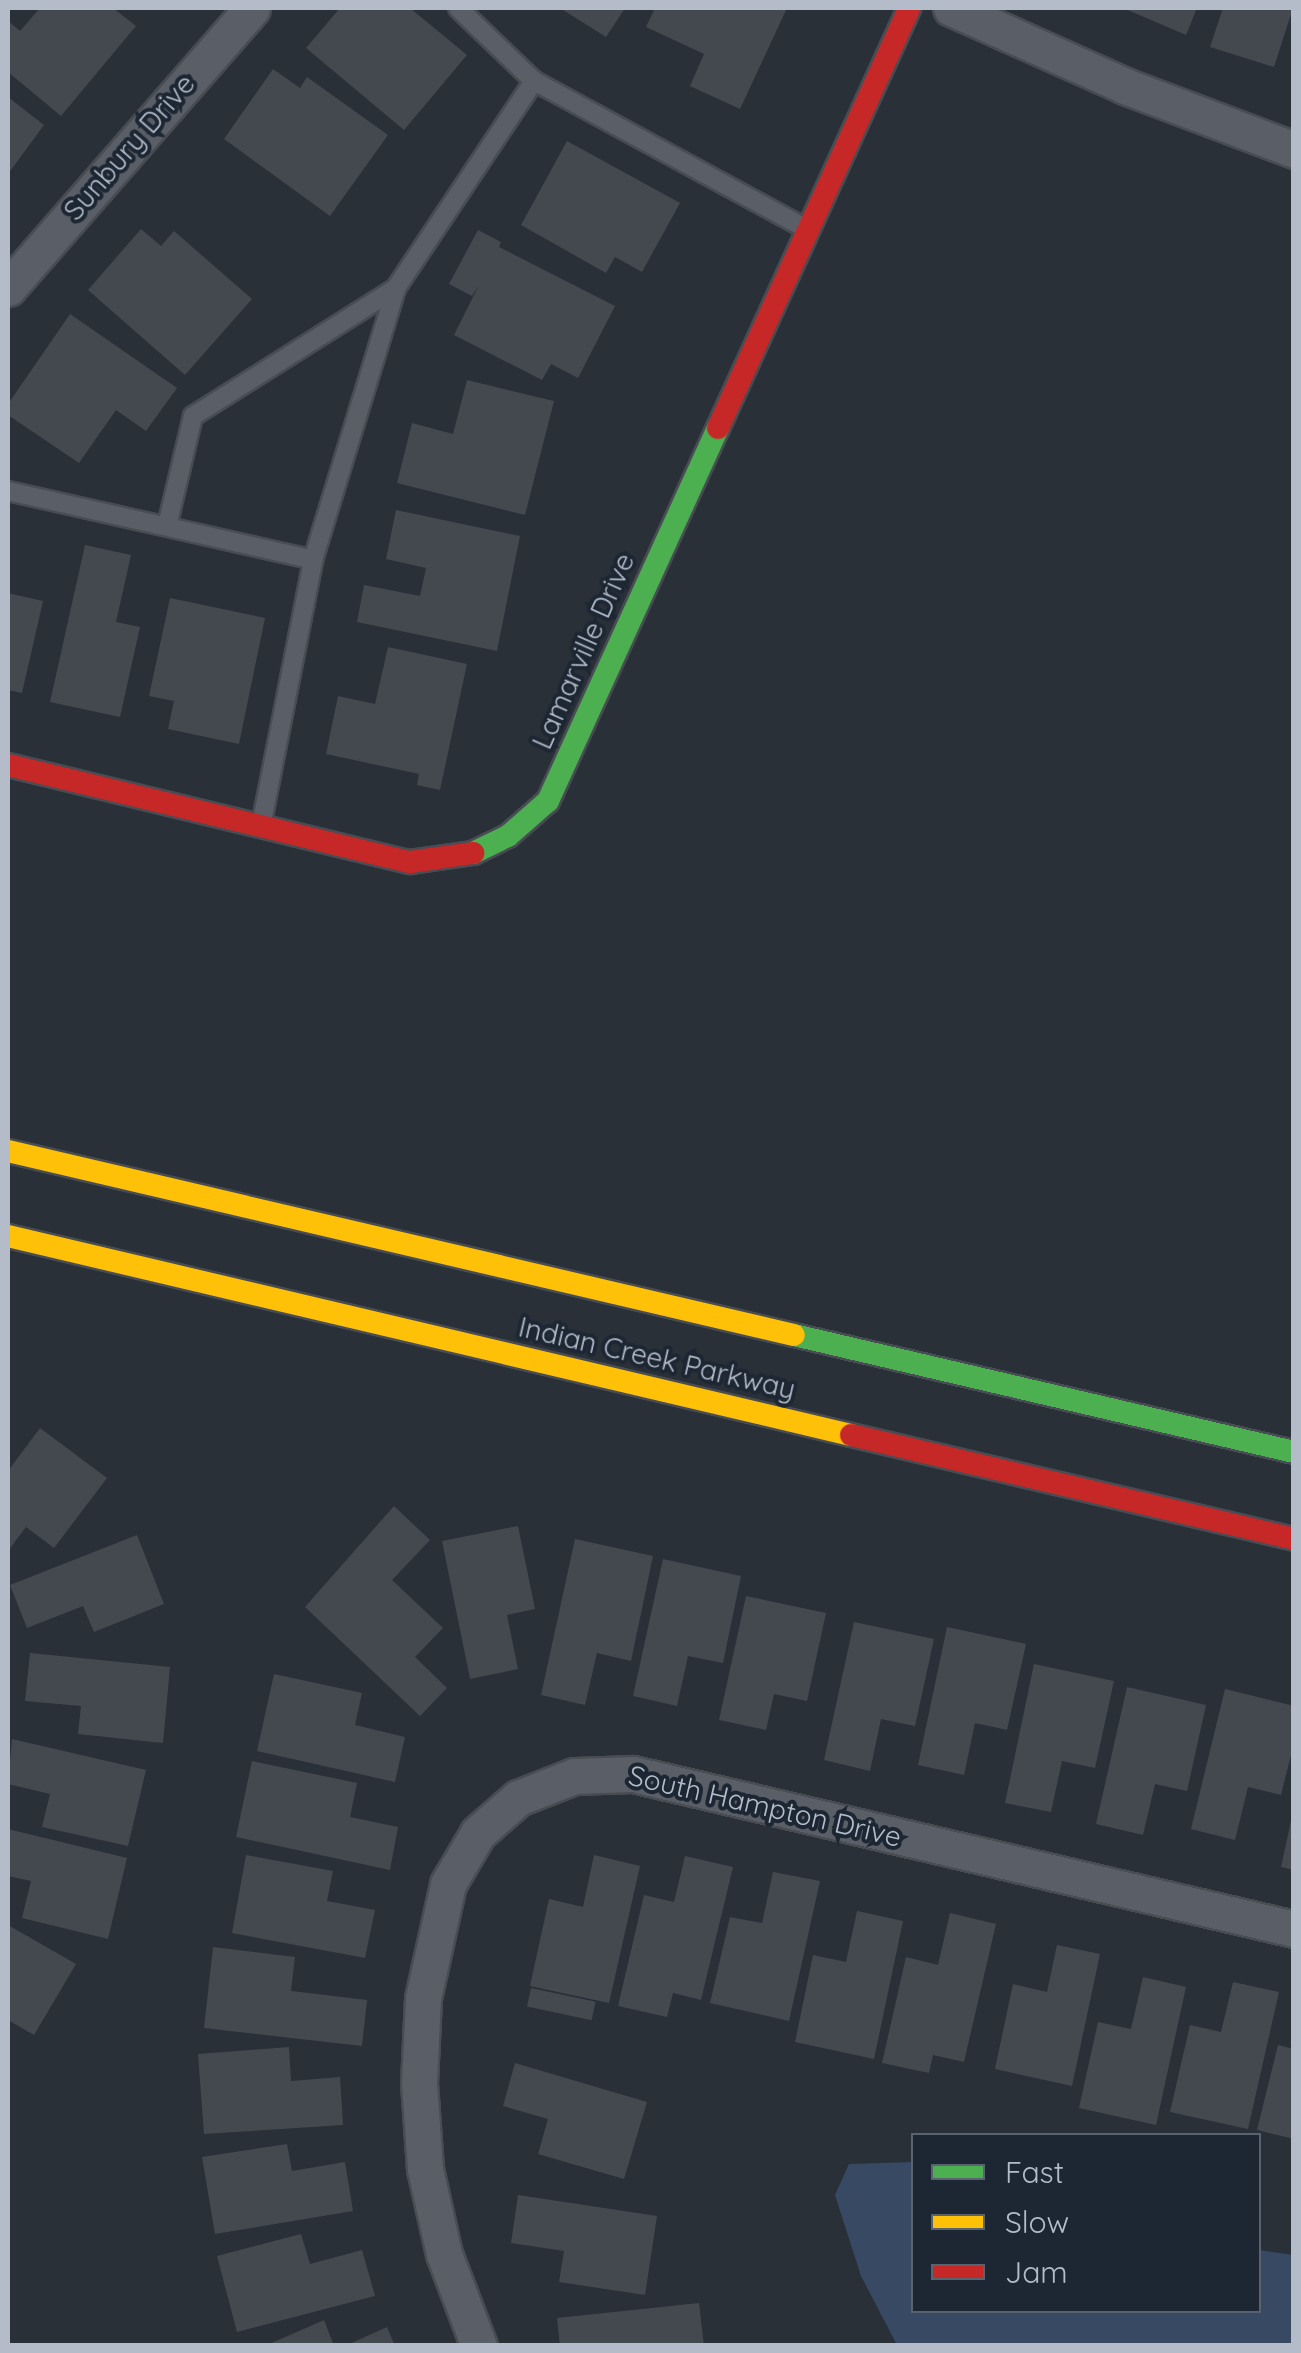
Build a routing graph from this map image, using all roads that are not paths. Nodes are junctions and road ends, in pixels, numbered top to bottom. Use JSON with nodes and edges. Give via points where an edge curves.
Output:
{"nodes":[{"id":1,"x":252,"y":8,"type":"edge"},
{"id":2,"x":458,"y":8,"type":"edge"},
{"id":3,"x":909,"y":8,"type":"edge"},
{"id":4,"x":952,"y":8,"type":"edge"},
{"id":5,"x":534,"y":81,"type":"junction"},
{"id":6,"x":1294,"y":150,"type":"edge"},
{"id":7,"x":807,"y":229,"type":"junction"},
{"id":8,"x":8,"y":288,"type":"edge"},
{"id":9,"x":396,"y":288,"type":"junction"},
{"id":10,"x":8,"y":491,"type":"edge"},
{"id":11,"x":167,"y":526,"type":"junction"},
{"id":12,"x":312,"y":560,"type":"junction"},
{"id":13,"x":8,"y":765,"type":"edge"},
{"id":14,"x":261,"y":827,"type":"junction"},
{"id":15,"x":8,"y":1152,"type":"edge"},
{"id":16,"x":8,"y":1236,"type":"edge"},
{"id":17,"x":1294,"y":1452,"type":"edge"},
{"id":18,"x":1294,"y":1539,"type":"edge"},
{"id":19,"x":1294,"y":1929,"type":"edge"},
{"id":20,"x":479,"y":2346,"type":"edge"}],
"edges":[{"from":1,"to":8,"type":"street","name":"Sunbury Drive"},
{"from":2,"to":5,"type":"lane"},
{"from":3,"to":7,"type":"street","name":"Lamarville Drive"},
{"from":4,"to":6,"type":"street","via":[[1126,86]]},
{"from":5,"to":7,"type":"lane"},
{"from":5,"to":9,"type":"lane"},
{"from":7,"to":14,"type":"street","name":"Lamarville Drive","via":[[548,801],[508,836],[459,860],[410,862]]},
{"from":9,"to":11,"type":"lane","via":[[194,416]]},
{"from":9,"to":12,"type":"lane"},
{"from":10,"to":11,"type":"lane"},
{"from":11,"to":12,"type":"lane"},
{"from":12,"to":14,"type":"lane"},
{"from":13,"to":14,"type":"street","name":"Lamarville Drive"},
{"from":15,"to":17,"type":"street","name":"Indian Creek Parkway"},
{"from":16,"to":18,"type":"street","name":"Indian Creek Parkway"},
{"from":19,"to":20,"type":"street","name":"South Hampton Drive","via":[[633,1774],[574,1776],[518,1798],[478,1833],[448,1884],[423,1998],[419,2084],[425,2169],[444,2254]]}]}
